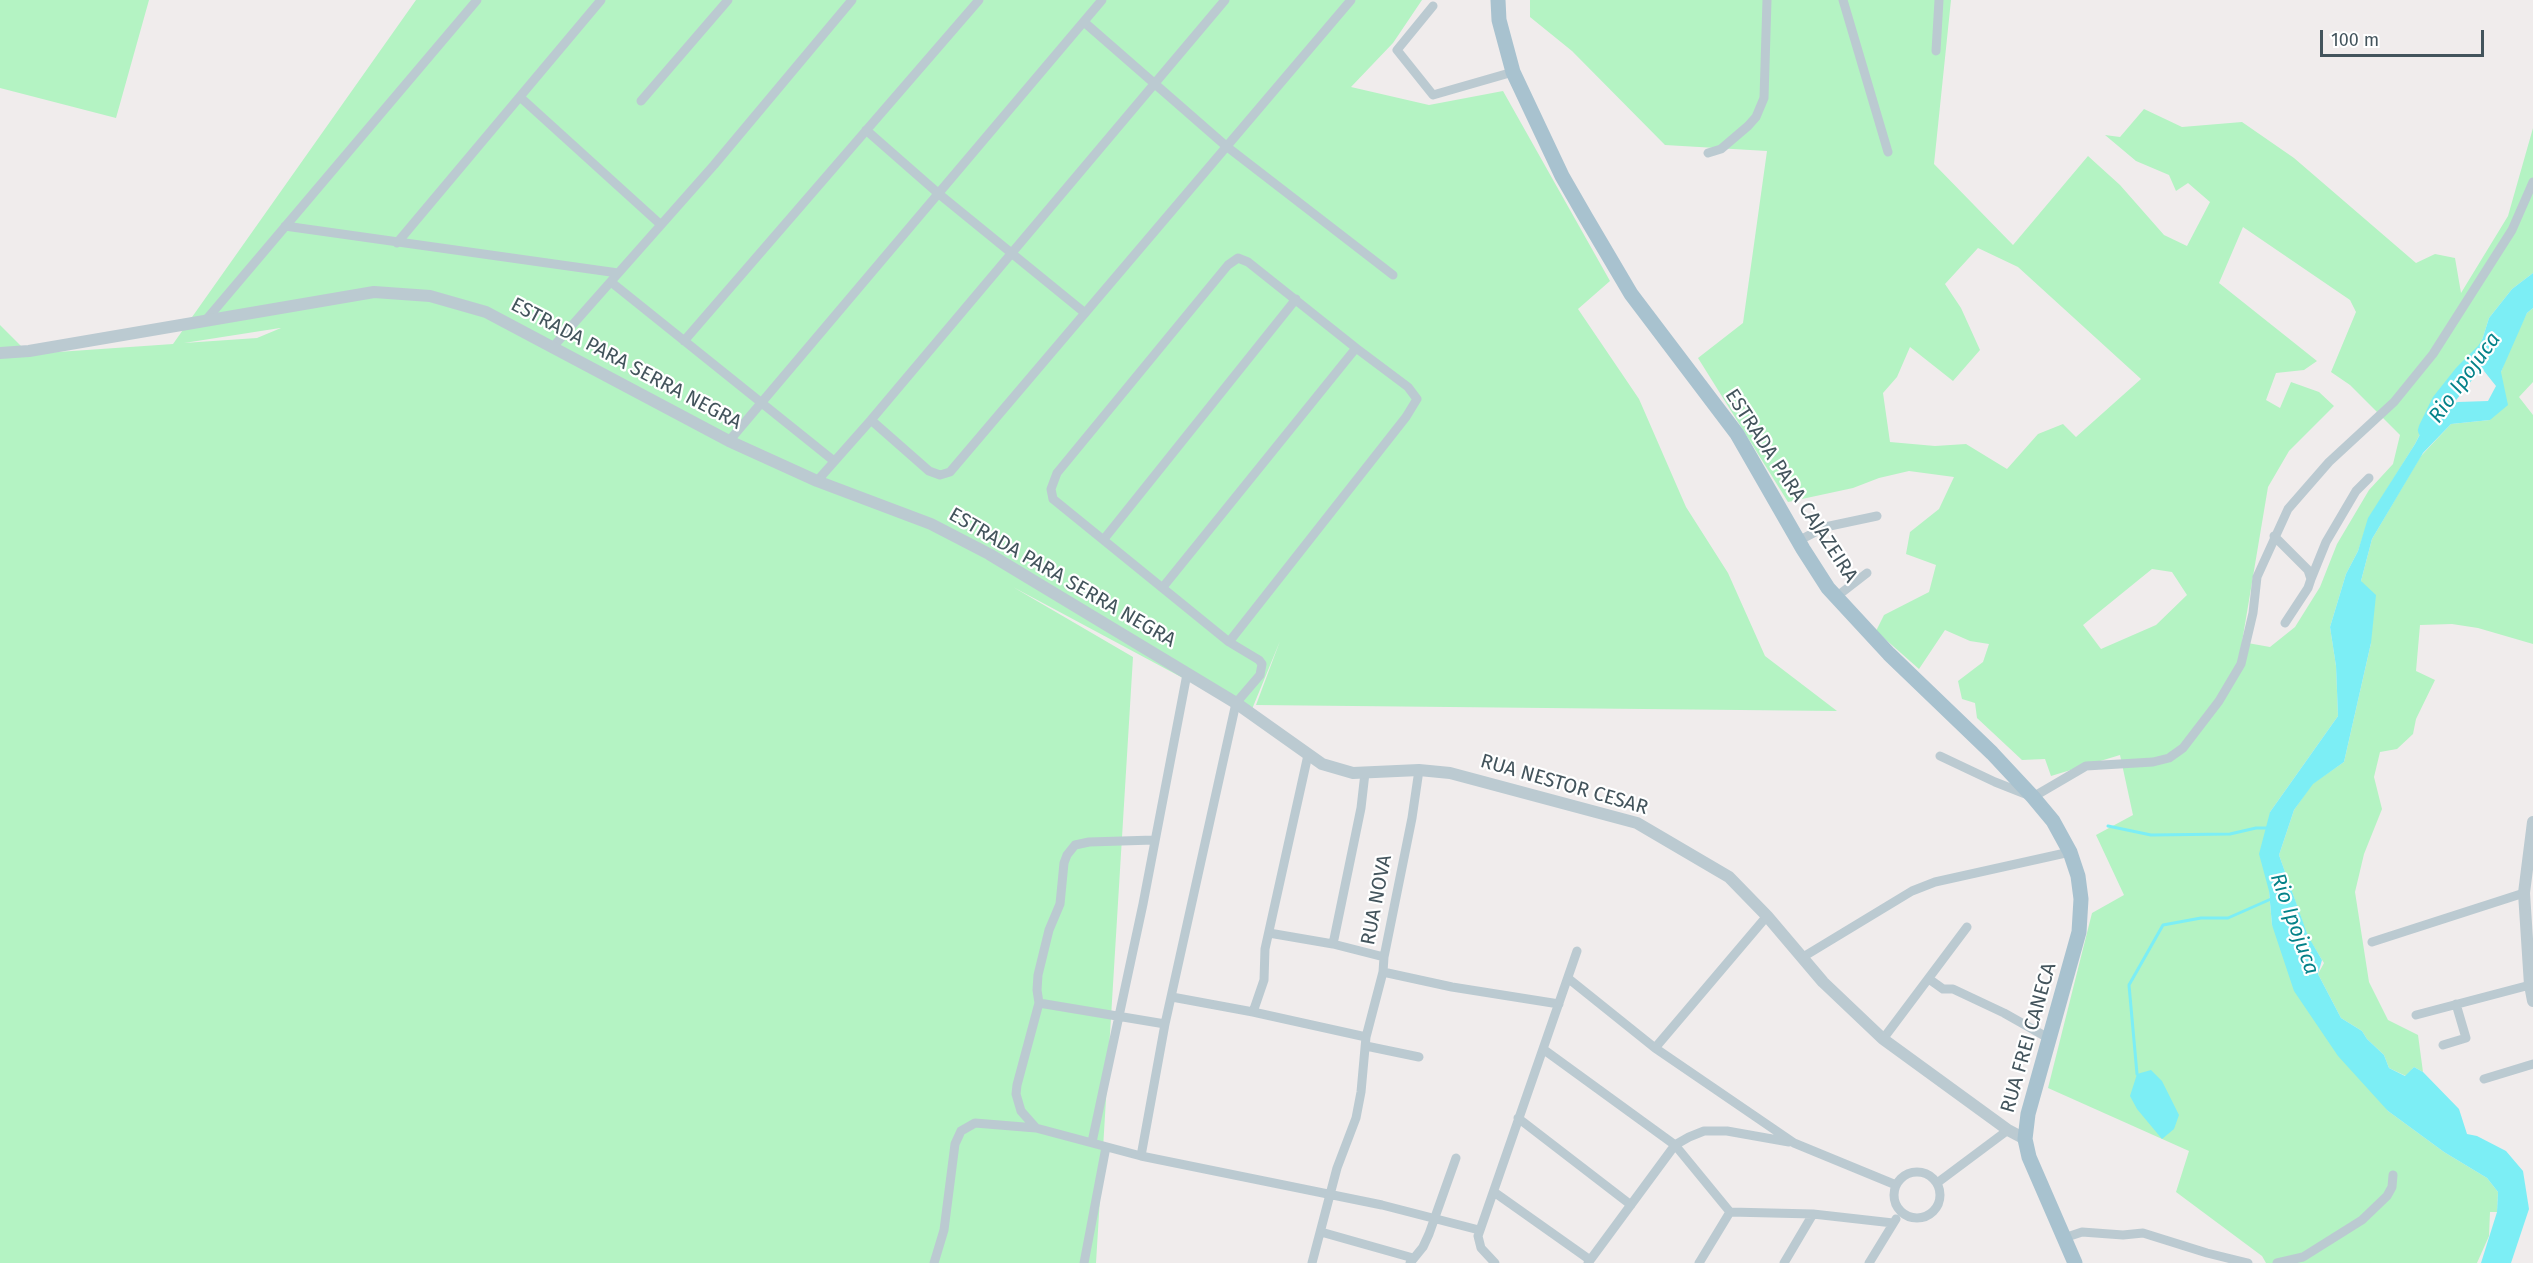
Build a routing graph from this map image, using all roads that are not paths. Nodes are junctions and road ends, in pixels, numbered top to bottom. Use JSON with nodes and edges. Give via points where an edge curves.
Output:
{"nodes":[{"id":1,"x":477,"y":0,"type":"edge"},
{"id":2,"x":601,"y":0,"type":"edge"},
{"id":3,"x":728,"y":0,"type":"edge"},
{"id":4,"x":852,"y":0,"type":"edge"},
{"id":5,"x":980,"y":0,"type":"edge"},
{"id":6,"x":1102,"y":0,"type":"edge"},
{"id":7,"x":1225,"y":0,"type":"edge"},
{"id":8,"x":1351,"y":0,"type":"edge"},
{"id":9,"x":1498,"y":0,"type":"edge"},
{"id":10,"x":1767,"y":0,"type":"edge"},
{"id":11,"x":1843,"y":0,"type":"edge"},
{"id":12,"x":1939,"y":0,"type":"edge"},
{"id":13,"x":1433,"y":6,"type":"dead end"},
{"id":14,"x":1084,"y":22,"type":"junction"},
{"id":15,"x":1936,"y":51,"type":"dead end"},
{"id":16,"x":1514,"y":72,"type":"junction"},
{"id":17,"x":1155,"y":84,"type":"junction"},
{"id":18,"x":520,"y":97,"type":"junction"},
{"id":19,"x":641,"y":101,"type":"dead end"},
{"id":20,"x":866,"y":130,"type":"junction"},
{"id":21,"x":1226,"y":146,"type":"junction"},
{"id":22,"x":1888,"y":152,"type":"dead end"},
{"id":23,"x":1708,"y":153,"type":"dead end"},
{"id":24,"x":2533,"y":182,"type":"edge"},
{"id":25,"x":939,"y":194,"type":"junction"},
{"id":26,"x":660,"y":224,"type":"junction"},
{"id":27,"x":285,"y":226,"type":"junction"},
{"id":28,"x":397,"y":243,"type":"junction"},
{"id":29,"x":1011,"y":254,"type":"junction"},
{"id":30,"x":618,"y":273,"type":"junction"},
{"id":31,"x":1393,"y":275,"type":"dead end"},
{"id":32,"x":611,"y":282,"type":"junction"},
{"id":33,"x":1296,"y":299,"type":"junction"},
{"id":34,"x":1084,"y":313,"type":"junction"},
{"id":35,"x":206,"y":320,"type":"junction"},
{"id":36,"x":684,"y":341,"type":"junction"},
{"id":37,"x":552,"y":348,"type":"junction"},
{"id":38,"x":1356,"y":348,"type":"junction"},
{"id":39,"x":0,"y":353,"type":"edge"},
{"id":40,"x":761,"y":402,"type":"junction"},
{"id":41,"x":871,"y":420,"type":"junction"},
{"id":42,"x":729,"y":441,"type":"junction"},
{"id":43,"x":834,"y":461,"type":"junction"},
{"id":44,"x":2368,"y":478,"type":"dead end"},
{"id":45,"x":817,"y":481,"type":"junction"},
{"id":46,"x":1877,"y":516,"type":"dead end"},
{"id":47,"x":2274,"y":536,"type":"junction"},
{"id":48,"x":1104,"y":539,"type":"junction"},
{"id":49,"x":1798,"y":541,"type":"junction"},
{"id":50,"x":1867,"y":573,"type":"dead end"},
{"id":51,"x":2312,"y":579,"type":"junction"},
{"id":52,"x":1163,"y":587,"type":"junction"},
{"id":53,"x":1836,"y":597,"type":"junction"},
{"id":54,"x":2285,"y":623,"type":"dead end"},
{"id":55,"x":1229,"y":642,"type":"junction"},
{"id":56,"x":1187,"y":674,"type":"junction"},
{"id":57,"x":1236,"y":703,"type":"junction"},
{"id":58,"x":1308,"y":755,"type":"junction"},
{"id":59,"x":1940,"y":756,"type":"dead end"},
{"id":60,"x":1419,"y":770,"type":"junction"},
{"id":61,"x":1365,"y":773,"type":"junction"},
{"id":62,"x":2033,"y":797,"type":"junction"},
{"id":63,"x":2533,"y":822,"type":"edge"},
{"id":64,"x":2056,"y":826,"type":"joint"},
{"id":65,"x":1154,"y":840,"type":"junction"},
{"id":66,"x":2070,"y":852,"type":"junction"},
{"id":67,"x":2524,"y":893,"type":"junction"},
{"id":68,"x":1767,"y":916,"type":"junction"},
{"id":69,"x":1967,"y":927,"type":"dead end"},
{"id":70,"x":1269,"y":933,"type":"junction"},
{"id":71,"x":2372,"y":942,"type":"dead end"},
{"id":72,"x":1333,"y":944,"type":"junction"},
{"id":73,"x":1577,"y":951,"type":"dead end"},
{"id":74,"x":1384,"y":957,"type":"junction"},
{"id":75,"x":1803,"y":957,"type":"junction"},
{"id":76,"x":1383,"y":972,"type":"junction"},
{"id":77,"x":1569,"y":979,"type":"junction"},
{"id":78,"x":1929,"y":979,"type":"junction"},
{"id":79,"x":2530,"y":985,"type":"junction"},
{"id":80,"x":1172,"y":997,"type":"junction"},
{"id":81,"x":2533,"y":1001,"type":"edge"},
{"id":82,"x":1040,"y":1003,"type":"junction"},
{"id":83,"x":1559,"y":1004,"type":"junction"},
{"id":84,"x":2456,"y":1004,"type":"junction"},
{"id":85,"x":1253,"y":1012,"type":"junction"},
{"id":86,"x":1120,"y":1015,"type":"junction"},
{"id":87,"x":2416,"y":1015,"type":"dead end"},
{"id":88,"x":1165,"y":1024,"type":"junction"},
{"id":89,"x":1883,"y":1039,"type":"junction"},
{"id":90,"x":2050,"y":1039,"type":"junction"},
{"id":91,"x":1366,"y":1042,"type":"junction"},
{"id":92,"x":2443,"y":1045,"type":"dead end"},
{"id":93,"x":1655,"y":1048,"type":"junction"},
{"id":94,"x":1543,"y":1049,"type":"junction"},
{"id":95,"x":1419,"y":1057,"type":"dead end"},
{"id":96,"x":2533,"y":1064,"type":"edge"},
{"id":97,"x":2484,"y":1079,"type":"dead end"},
{"id":98,"x":1518,"y":1118,"type":"junction"},
{"id":99,"x":1036,"y":1128,"type":"junction"},
{"id":100,"x":2008,"y":1130,"type":"junction"},
{"id":101,"x":2025,"y":1139,"type":"junction"},
{"id":102,"x":1092,"y":1142,"type":"junction"},
{"id":103,"x":1794,"y":1143,"type":"junction"},
{"id":104,"x":1676,"y":1145,"type":"junction"},
{"id":105,"x":1106,"y":1147,"type":"junction"},
{"id":106,"x":1141,"y":1156,"type":"junction"},
{"id":107,"x":1456,"y":1158,"type":"dead end"},
{"id":108,"x":2393,"y":1174,"type":"dead end"},
{"id":109,"x":1937,"y":1183,"type":"junction"},
{"id":110,"x":1896,"y":1185,"type":"junction"},
{"id":111,"x":1494,"y":1192,"type":"junction"},
{"id":112,"x":1331,"y":1193,"type":"junction"},
{"id":113,"x":1631,"y":1205,"type":"junction"},
{"id":114,"x":1730,"y":1212,"type":"junction"},
{"id":115,"x":1900,"y":1212,"type":"junction"},
{"id":116,"x":1813,"y":1214,"type":"junction"},
{"id":117,"x":1435,"y":1219,"type":"junction"},
{"id":118,"x":1893,"y":1223,"type":"junction"},
{"id":119,"x":1479,"y":1230,"type":"junction"},
{"id":120,"x":1321,"y":1232,"type":"junction"},
{"id":121,"x":2064,"y":1238,"type":"junction"},
{"id":122,"x":1383,"y":1251,"type":"junction"},
{"id":123,"x":1411,"y":1261,"type":"edge"},
{"id":124,"x":1589,"y":1262,"type":"edge"},
{"id":125,"x":934,"y":1263,"type":"edge"},
{"id":126,"x":1084,"y":1263,"type":"edge"},
{"id":127,"x":1312,"y":1263,"type":"edge"},
{"id":128,"x":1394,"y":1263,"type":"edge"},
{"id":129,"x":1495,"y":1263,"type":"edge"},
{"id":130,"x":1700,"y":1263,"type":"edge"},
{"id":131,"x":1784,"y":1263,"type":"edge"},
{"id":132,"x":1869,"y":1263,"type":"edge"},
{"id":133,"x":2075,"y":1263,"type":"edge"},
{"id":134,"x":2248,"y":1263,"type":"edge"},
{"id":135,"x":2277,"y":1263,"type":"edge"}],
"edges":[{"from":1,"to":27,"type":"street"},
{"from":2,"to":18,"type":"street"},
{"from":3,"to":19,"type":"street"},
{"from":4,"to":26,"type":"street"},
{"from":5,"to":20,"type":"street"},
{"from":6,"to":14,"type":"street"},
{"from":7,"to":17,"type":"street"},
{"from":8,"to":21,"type":"street"},
{"from":9,"to":16,"type":"main road","name":"ESTRADA PARA CAJAZEIRA","via":[[1499,21]]},
{"from":10,"to":23,"type":"street","via":[[1764,98],[1748,126],[1721,149]]},
{"from":11,"to":22,"type":"street"},
{"from":12,"to":15,"type":"street"},
{"from":13,"to":16,"type":"street","via":[[1397,50],[1433,95]]},
{"from":14,"to":17,"type":"street"},
{"from":14,"to":25,"type":"street"},
{"from":16,"to":49,"type":"main road","name":"ESTRADA PARA CAJAZEIRA","via":[[1562,176],[1605,252],[1663,339],[1728,421]]},
{"from":17,"to":21,"type":"street"},
{"from":17,"to":29,"type":"street"},
{"from":18,"to":26,"type":"street"},
{"from":18,"to":28,"type":"street"},
{"from":20,"to":25,"type":"street"},
{"from":20,"to":36,"type":"street"},
{"from":21,"to":31,"type":"street"},
{"from":21,"to":34,"type":"street"},
{"from":24,"to":47,"type":"street","via":[[2512,230],[2433,354],[2374,422],[2310,481],[2288,509]]},
{"from":25,"to":29,"type":"street"},
{"from":25,"to":40,"type":"street"},
{"from":26,"to":30,"type":"street"},
{"from":27,"to":28,"type":"street"},
{"from":27,"to":35,"type":"street"},
{"from":28,"to":30,"type":"street"},
{"from":29,"to":34,"type":"street"},
{"from":29,"to":41,"type":"street"},
{"from":30,"to":32,"type":"street"},
{"from":32,"to":36,"type":"street"},
{"from":32,"to":37,"type":"street"},
{"from":33,"to":38,"type":"street"},
{"from":33,"to":48,"type":"street"},
{"from":33,"to":48,"type":"street","via":[[1243,259],[1233,260],[1057,473],[1051,489],[1053,500]]},
{"from":34,"to":41,"type":"street","via":[[945,476],[929,471]]},
{"from":35,"to":37,"type":"street","name":"ESTRADA PARA SERRA NEGRA","via":[[374,292],[409,293],[486,312]]},
{"from":35,"to":39,"type":"street","name":"ESTRADA PARA SERRA NEGRA"},
{"from":36,"to":40,"type":"street"},
{"from":37,"to":42,"type":"street","name":"ESTRADA PARA SERRA NEGRA"},
{"from":38,"to":52,"type":"street"},
{"from":38,"to":55,"type":"street","via":[[1408,387],[1417,399]]},
{"from":40,"to":42,"type":"street"},
{"from":40,"to":43,"type":"street"},
{"from":41,"to":43,"type":"street"},
{"from":42,"to":45,"type":"street","name":"ESTRADA PARA SERRA NEGRA"},
{"from":43,"to":45,"type":"street"},
{"from":44,"to":51,"type":"street","via":[[2326,542]]},
{"from":45,"to":56,"type":"street","name":"ESTRADA PARA SERRA NEGRA","via":[[931,524],[989,554]]},
{"from":46,"to":49,"type":"street","via":[[1825,527]]},
{"from":47,"to":51,"type":"street"},
{"from":47,"to":62,"type":"street","via":[[2257,577],[2241,664],[2189,741],[2169,758],[2153,762],[2086,766]]},
{"from":48,"to":52,"type":"street"},
{"from":49,"to":53,"type":"main road","name":"ESTRADA PARA CAJAZEIRA"},
{"from":50,"to":53,"type":"street"},
{"from":51,"to":54,"type":"street"},
{"from":52,"to":55,"type":"street"},
{"from":53,"to":62,"type":"main road","name":"ESTRADA PARA CAJAZEIRA"},
{"from":55,"to":57,"type":"street","via":[[1262,664],[1260,675]]},
{"from":56,"to":57,"type":"street","name":"RUA NESTOR CESAR"},
{"from":56,"to":65,"type":"street"},
{"from":57,"to":58,"type":"street","name":"RUA NESTOR CESAR"},
{"from":57,"to":80,"type":"street"},
{"from":58,"to":61,"type":"street","name":"RUA NESTOR CESAR","via":[[1335,770]]},
{"from":58,"to":70,"type":"street"},
{"from":59,"to":62,"type":"street"},
{"from":60,"to":61,"type":"street","name":"RUA NESTOR CESAR"},
{"from":60,"to":68,"type":"street","name":"RUA NESTOR CESAR","via":[[1478,779],[1637,823],[1729,877]]},
{"from":60,"to":74,"type":"street","name":"RUA NOVA"},
{"from":61,"to":72,"type":"street"},
{"from":62,"to":64,"type":"main road","name":"ESTRADA PARA CAJAZEIRA"},
{"from":63,"to":67,"type":"street"},
{"from":64,"to":66,"type":"main road","name":"RUA FREI CANECA"},
{"from":65,"to":82,"type":"street","via":[[1089,842],[1071,848],[1064,863],[1060,903],[1038,975]]},
{"from":65,"to":86,"type":"street"},
{"from":66,"to":75,"type":"street","via":[[1935,882],[1912,891]]},
{"from":66,"to":90,"type":"main road","name":"RUA FREI CANECA","via":[[2082,899],[2081,916]]},
{"from":67,"to":71,"type":"street"},
{"from":67,"to":79,"type":"street"},
{"from":68,"to":75,"type":"street","name":"RUA NESTOR CESAR"},
{"from":68,"to":93,"type":"street"},
{"from":69,"to":78,"type":"street"},
{"from":70,"to":72,"type":"street"},
{"from":70,"to":85,"type":"street","via":[[1264,980]]},
{"from":72,"to":74,"type":"street"},
{"from":73,"to":77,"type":"street"},
{"from":74,"to":76,"type":"street","name":"RUA NOVA"},
{"from":75,"to":89,"type":"street","name":"RUA NESTOR CESAR","via":[[1823,982]]},
{"from":76,"to":83,"type":"street"},
{"from":76,"to":91,"type":"street","name":"RUA NOVA"},
{"from":77,"to":83,"type":"street"},
{"from":77,"to":93,"type":"street"},
{"from":78,"to":89,"type":"street"},
{"from":78,"to":90,"type":"street"},
{"from":79,"to":81,"type":"street"},
{"from":79,"to":84,"type":"street"},
{"from":80,"to":85,"type":"street"},
{"from":80,"to":88,"type":"street"},
{"from":82,"to":86,"type":"street"},
{"from":82,"to":99,"type":"street","via":[[1016,1094],[1021,1111]]},
{"from":83,"to":94,"type":"street"},
{"from":84,"to":87,"type":"street"},
{"from":84,"to":92,"type":"street","via":[[2466,1038]]},
{"from":85,"to":91,"type":"street"},
{"from":86,"to":88,"type":"street"},
{"from":86,"to":102,"type":"street"},
{"from":88,"to":106,"type":"street"},
{"from":89,"to":100,"type":"street","name":"RUA NESTOR CESAR"},
{"from":90,"to":101,"type":"main road","name":"RUA FREI CANECA","via":[[2028,1113]]},
{"from":91,"to":95,"type":"street"},
{"from":91,"to":112,"type":"street","name":"RUA NOVA","via":[[1356,1118]]},
{"from":93,"to":103,"type":"street"},
{"from":94,"to":98,"type":"street"},
{"from":94,"to":104,"type":"street"},
{"from":96,"to":97,"type":"street"},
{"from":98,"to":111,"type":"street"},
{"from":98,"to":113,"type":"street"},
{"from":99,"to":102,"type":"street"},
{"from":99,"to":125,"type":"street","via":[[975,1123],[961,1131],[953,1151],[944,1230]]},
{"from":100,"to":101,"type":"street","name":"RUA NESTOR CESAR"},
{"from":100,"to":109,"type":"street"},
{"from":101,"to":121,"type":"main road","name":"RUA FREI CANECA"},
{"from":102,"to":105,"type":"street"},
{"from":103,"to":104,"type":"street","via":[[1727,1131],[1704,1131]]},
{"from":103,"to":110,"type":"street"},
{"from":104,"to":113,"type":"street"},
{"from":104,"to":114,"type":"street"},
{"from":105,"to":106,"type":"street"},
{"from":105,"to":126,"type":"street"},
{"from":106,"to":112,"type":"street"},
{"from":107,"to":117,"type":"street"},
{"from":108,"to":135,"type":"street","via":[[2387,1196],[2362,1220],[2303,1257]]},
{"from":109,"to":110,"type":"street","via":[[1919,1172],[1906,1175]]},
{"from":109,"to":115,"type":"street","via":[[1938,1205],[1928,1216],[1914,1218]]},
{"from":110,"to":115,"type":"street","via":[[1894,1199]]},
{"from":111,"to":119,"type":"street"},
{"from":111,"to":124,"type":"street"},
{"from":112,"to":117,"type":"street"},
{"from":112,"to":120,"type":"street","name":"RUA NOVA"},
{"from":113,"to":124,"type":"street"},
{"from":114,"to":116,"type":"street"},
{"from":114,"to":130,"type":"street"},
{"from":115,"to":118,"type":"street"},
{"from":116,"to":118,"type":"street"},
{"from":116,"to":131,"type":"street"},
{"from":117,"to":119,"type":"street"},
{"from":117,"to":123,"type":"street","via":[[1423,1247]]},
{"from":118,"to":132,"type":"street"},
{"from":119,"to":129,"type":"street","via":[[1481,1248]]},
{"from":120,"to":122,"type":"street"},
{"from":120,"to":127,"type":"street","name":"RUA NOVA"},
{"from":121,"to":133,"type":"main road","name":"RUA FREI CANECA"},
{"from":121,"to":134,"type":"street","via":[[2082,1232],[2143,1233]]},
{"from":122,"to":123,"type":"street"},
{"from":122,"to":128,"type":"street"}]}
